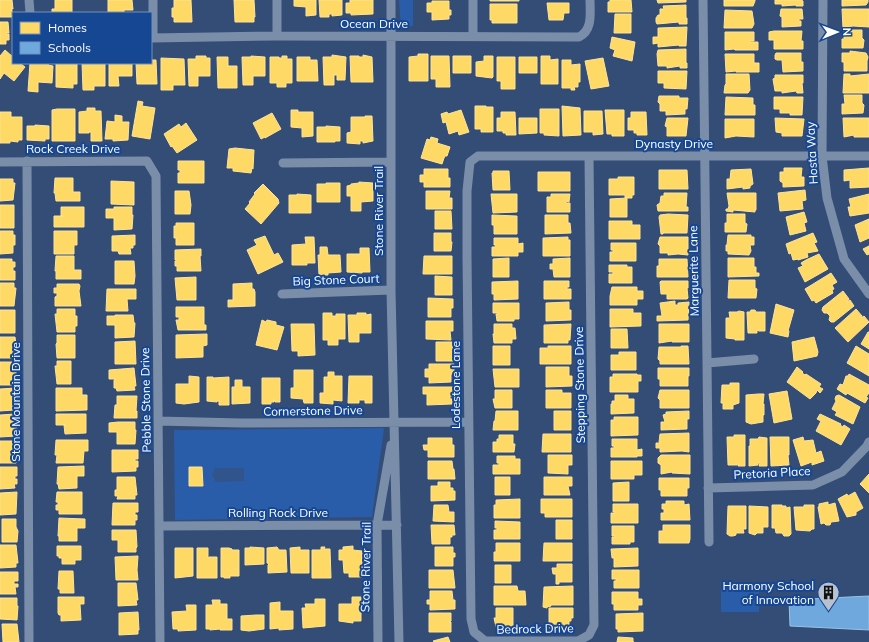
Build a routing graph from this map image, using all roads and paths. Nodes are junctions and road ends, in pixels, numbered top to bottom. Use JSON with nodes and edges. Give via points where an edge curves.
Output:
{"nodes":[{"id":1,"x":29,"y":0,"type":"edge"},
{"id":2,"x":153,"y":0,"type":"edge"},
{"id":3,"x":277,"y":0,"type":"edge"},
{"id":4,"x":391,"y":0,"type":"edge"},
{"id":5,"x":473,"y":0,"type":"edge"},
{"id":6,"x":590,"y":0,"type":"edge"},
{"id":7,"x":703,"y":0,"type":"edge"},
{"id":8,"x":823,"y":0,"type":"edge"},
{"id":9,"x":30,"y":12,"type":"edge"},
{"id":10,"x":277,"y":36,"type":"junction"},
{"id":11,"x":473,"y":36,"type":"junction"},
{"id":12,"x":392,"y":37,"type":"junction"},
{"id":13,"x":152,"y":38,"type":"edge"},
{"id":14,"x":478,"y":156,"type":"joint"},
{"id":15,"x":589,"y":156,"type":"junction"},
{"id":16,"x":705,"y":156,"type":"junction"},
{"id":17,"x":822,"y":156,"type":"junction"},
{"id":18,"x":869,"y":156,"type":"edge"},
{"id":19,"x":28,"y":161,"type":"junction"},
{"id":20,"x":146,"y":161,"type":"joint"},
{"id":21,"x":0,"y":162,"type":"edge"},
{"id":22,"x":390,"y":162,"type":"junction"},
{"id":23,"x":283,"y":164,"type":"dead end"},
{"id":24,"x":391,"y":290,"type":"junction"},
{"id":25,"x":282,"y":294,"type":"dead end"},
{"id":26,"x":869,"y":294,"type":"edge"},
{"id":27,"x":754,"y":359,"type":"dead end"},
{"id":28,"x":707,"y":363,"type":"junction"},
{"id":29,"x":158,"y":421,"type":"junction"},
{"id":30,"x":394,"y":422,"type":"junction"},
{"id":31,"x":468,"y":422,"type":"junction"},
{"id":32,"x":868,"y":445,"type":"edge"},
{"id":33,"x":708,"y":488,"type":"junction"},
{"id":34,"x":377,"y":525,"type":"junction"},
{"id":35,"x":396,"y":525,"type":"junction"},
{"id":36,"x":159,"y":526,"type":"junction"},
{"id":37,"x":709,"y":542,"type":"dead end"},
{"id":38,"x":594,"y":614,"type":"joint"},
{"id":39,"x":472,"y":619,"type":"joint"},
{"id":40,"x":29,"y":642,"type":"edge"},
{"id":41,"x":160,"y":642,"type":"edge"},
{"id":42,"x":378,"y":642,"type":"edge"},
{"id":43,"x":399,"y":642,"type":"edge"}],
"edges":[{"from":1,"to":9,"type":"street"},
{"from":2,"to":13,"type":"street"},
{"from":3,"to":10,"type":"street"},
{"from":4,"to":12,"type":"street","name":"Stone River Trail"},
{"from":5,"to":11,"type":"street"},
{"from":6,"to":11,"type":"street","name":"Ocean Drive","via":[[588,30],[579,36]]},
{"from":7,"to":16,"type":"street","name":"Marguerite Lane"},
{"from":8,"to":17,"type":"street","name":"Hosta Way"},
{"from":10,"to":12,"type":"street","name":"Ocean Drive"},
{"from":10,"to":13,"type":"street","name":"Ocean Drive"},
{"from":11,"to":12,"type":"street","name":"Ocean Drive"},
{"from":12,"to":22,"type":"street","name":"Stone River Trail"},
{"from":14,"to":15,"type":"street","name":"Dynasty Drive"},
{"from":14,"to":31,"type":"street","name":"Lodestone Lane","via":[[470,162],[468,191]]},
{"from":15,"to":16,"type":"street","name":"Dynasty Drive"},
{"from":15,"to":38,"type":"street","name":"Stepping Stone Drive"},
{"from":16,"to":17,"type":"street","name":"Dynasty Drive"},
{"from":16,"to":28,"type":"street","name":"Marguerite Lane"},
{"from":17,"to":18,"type":"street","name":"Dynasty Drive"},
{"from":17,"to":26,"type":"street","name":"Hosta Way","via":[[827,198],[844,259]]},
{"from":19,"to":20,"type":"street","name":"Rock Creek Drive"},
{"from":19,"to":21,"type":"street","name":"Rock Creek Drive"},
{"from":19,"to":40,"type":"street","name":"Stone Mountain Drive"},
{"from":20,"to":29,"type":"street","name":"Pebble Stone Drive","via":[[156,176]]},
{"from":22,"to":23,"type":"street"},
{"from":22,"to":24,"type":"street","name":"Stone River Trail"},
{"from":24,"to":25,"type":"street","name":"Big Stone Court"},
{"from":24,"to":30,"type":"street","name":"Stone River Trail"},
{"from":27,"to":28,"type":"street"},
{"from":28,"to":33,"type":"street","name":"Marguerite Lane"},
{"from":29,"to":30,"type":"street","name":"Cornerstone Drive","via":[[241,424]]},
{"from":29,"to":36,"type":"street","name":"Pebble Stone Drive"},
{"from":30,"to":31,"type":"street","name":"Cornerstone Drive"},
{"from":30,"to":34,"type":"street","name":"Stone River Trail"},
{"from":30,"to":35,"type":"street","name":"Stone River Trail"},
{"from":31,"to":39,"type":"street","name":"Lodestone Lane"},
{"from":32,"to":33,"type":"street","name":"Pretoria Place","via":[[842,472],[813,484]]},
{"from":33,"to":37,"type":"street","name":"Marguerite Lane"},
{"from":34,"to":35,"type":"street","name":"Rolling Rock Drive"},
{"from":34,"to":36,"type":"street","name":"Rolling Rock Drive"},
{"from":34,"to":42,"type":"street","name":"Stone River Trail"},
{"from":35,"to":43,"type":"street","name":"Stone River Trail"},
{"from":36,"to":41,"type":"street","name":"Pebble Stone Drive"},
{"from":38,"to":39,"type":"street","name":"Bedrock Drive","via":[[594,625],[589,635],[578,641],[485,641],[474,632]]}]}
